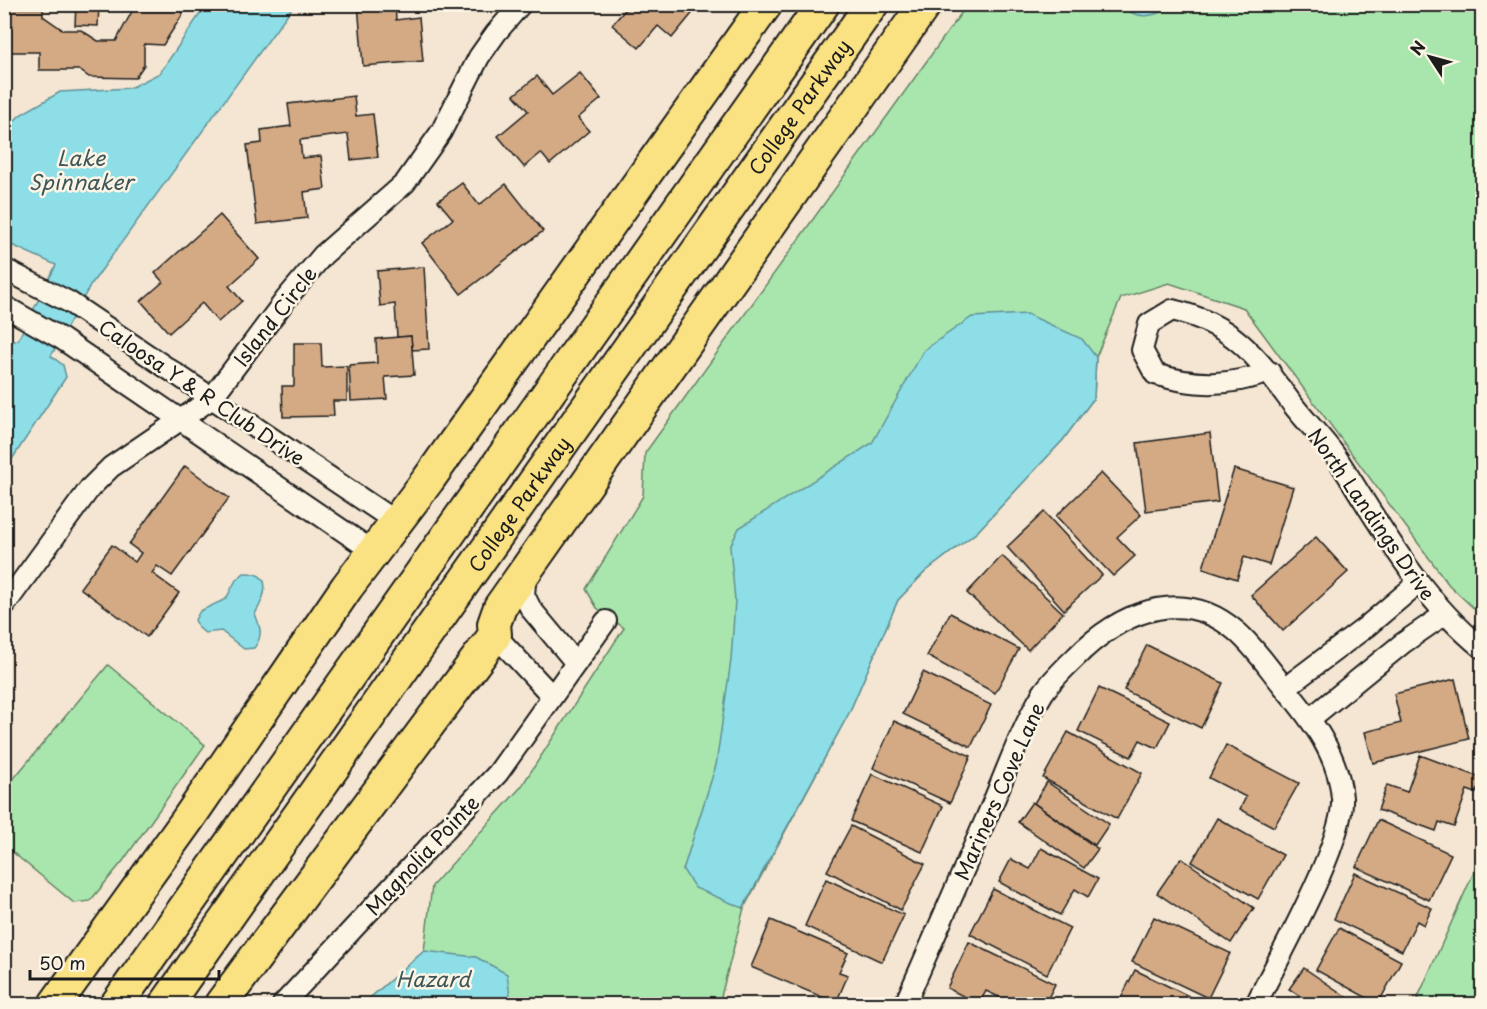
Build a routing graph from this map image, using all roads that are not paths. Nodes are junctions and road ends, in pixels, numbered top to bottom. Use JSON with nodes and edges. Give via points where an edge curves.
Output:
{"nodes":[{"id":1,"x":521,"y":4,"type":"edge"},
{"id":2,"x":766,"y":4,"type":"edge"},
{"id":3,"x":823,"y":4,"type":"edge"},
{"id":4,"x":872,"y":4,"type":"edge"},
{"id":5,"x":898,"y":4,"type":"edge"},
{"id":6,"x":925,"y":4,"type":"edge"},
{"id":7,"x":892,"y":50,"type":"junction"},
{"id":8,"x":4,"y":269,"type":"edge"},
{"id":9,"x":12,"y":310,"type":"edge"},
{"id":10,"x":1270,"y":372,"type":"junction"},
{"id":11,"x":211,"y":399,"type":"junction"},
{"id":12,"x":179,"y":420,"type":"junction"},
{"id":13,"x":396,"y":522,"type":"junction"},
{"id":14,"x":374,"y":552,"type":"junction"},
{"id":15,"x":526,"y":570,"type":"junction"},
{"id":16,"x":1418,"y":583,"type":"junction"},
{"id":17,"x":4,"y":606,"type":"edge"},
{"id":18,"x":1445,"y":614,"type":"junction"},
{"id":19,"x":606,"y":621,"type":"dead end"},
{"id":20,"x":495,"y":635,"type":"junction"},
{"id":21,"x":1482,"y":648,"type":"edge"},
{"id":22,"x":576,"y":663,"type":"junction"},
{"id":23,"x":1285,"y":688,"type":"junction"},
{"id":24,"x":552,"y":696,"type":"junction"},
{"id":25,"x":1311,"y":718,"type":"junction"},
{"id":26,"x":55,"y":1005,"type":"edge"},
{"id":27,"x":117,"y":1005,"type":"edge"},
{"id":28,"x":166,"y":1005,"type":"edge"},
{"id":29,"x":221,"y":1005,"type":"edge"},
{"id":30,"x":283,"y":1005,"type":"edge"},
{"id":31,"x":905,"y":1005,"type":"edge"},
{"id":32,"x":1256,"y":1005,"type":"edge"}],
"edges":[{"from":1,"to":11,"type":"street","name":"Island Circle","via":[[479,57],[441,132],[418,167],[323,255]]},
{"from":2,"to":13,"type":"main road"},
{"from":3,"to":27,"type":"main road","name":"College Parkway"},
{"from":4,"to":28,"type":"main road","name":"College Parkway"},
{"from":5,"to":7,"type":"main road","via":[[899,23]]},
{"from":6,"to":7,"type":"main road"},
{"from":7,"to":15,"type":"main road"},
{"from":8,"to":11,"type":"street","name":"Caloosa Y & R Club Drive","via":[[82,310]]},
{"from":9,"to":12,"type":"street","name":"Caloosa Y & R Club Drive","via":[[62,339]]},
{"from":10,"to":10,"type":"street","name":"North Landings Drive","via":[[1240,382],[1184,383],[1155,374],[1142,350],[1149,324],[1172,310],[1199,316],[1249,350]]},
{"from":10,"to":16,"type":"street","name":"North Landings Drive","via":[[1335,455]]},
{"from":11,"to":12,"type":"street","name":"Island Circle"},
{"from":11,"to":13,"type":"street","name":"Caloosa Y & R Club Drive"},
{"from":12,"to":14,"type":"street","name":"Caloosa Y & R Club Drive"},
{"from":12,"to":17,"type":"street","name":"Island Circle","via":[[111,466],[90,488]]},
{"from":13,"to":14,"type":"main road"},
{"from":14,"to":26,"type":"main road"},
{"from":15,"to":20,"type":"main road","via":[[500,607]]},
{"from":15,"to":22,"type":"street","via":[[524,595],[531,609]]},
{"from":16,"to":18,"type":"street","name":"North Landings Drive"},
{"from":16,"to":23,"type":"street"},
{"from":18,"to":21,"type":"street","name":"North Landings Drive"},
{"from":18,"to":25,"type":"street"},
{"from":19,"to":22,"type":"street","name":"Magnolia Pointe"},
{"from":20,"to":24,"type":"street"},
{"from":20,"to":29,"type":"main road"},
{"from":22,"to":24,"type":"street","name":"Magnolia Pointe"},
{"from":23,"to":25,"type":"street","name":"Mariners Cove Lane"},
{"from":23,"to":31,"type":"street","name":"Mariners Cove Lane","via":[[1237,631],[1214,615],[1187,607],[1158,607],[1129,616],[1084,650],[1044,691]]},
{"from":24,"to":30,"type":"street","name":"Magnolia Pointe","via":[[479,795]]},
{"from":25,"to":32,"type":"street","name":"Mariners Cove Lane","via":[[1336,772],[1342,798],[1338,825],[1329,854]]}]}
